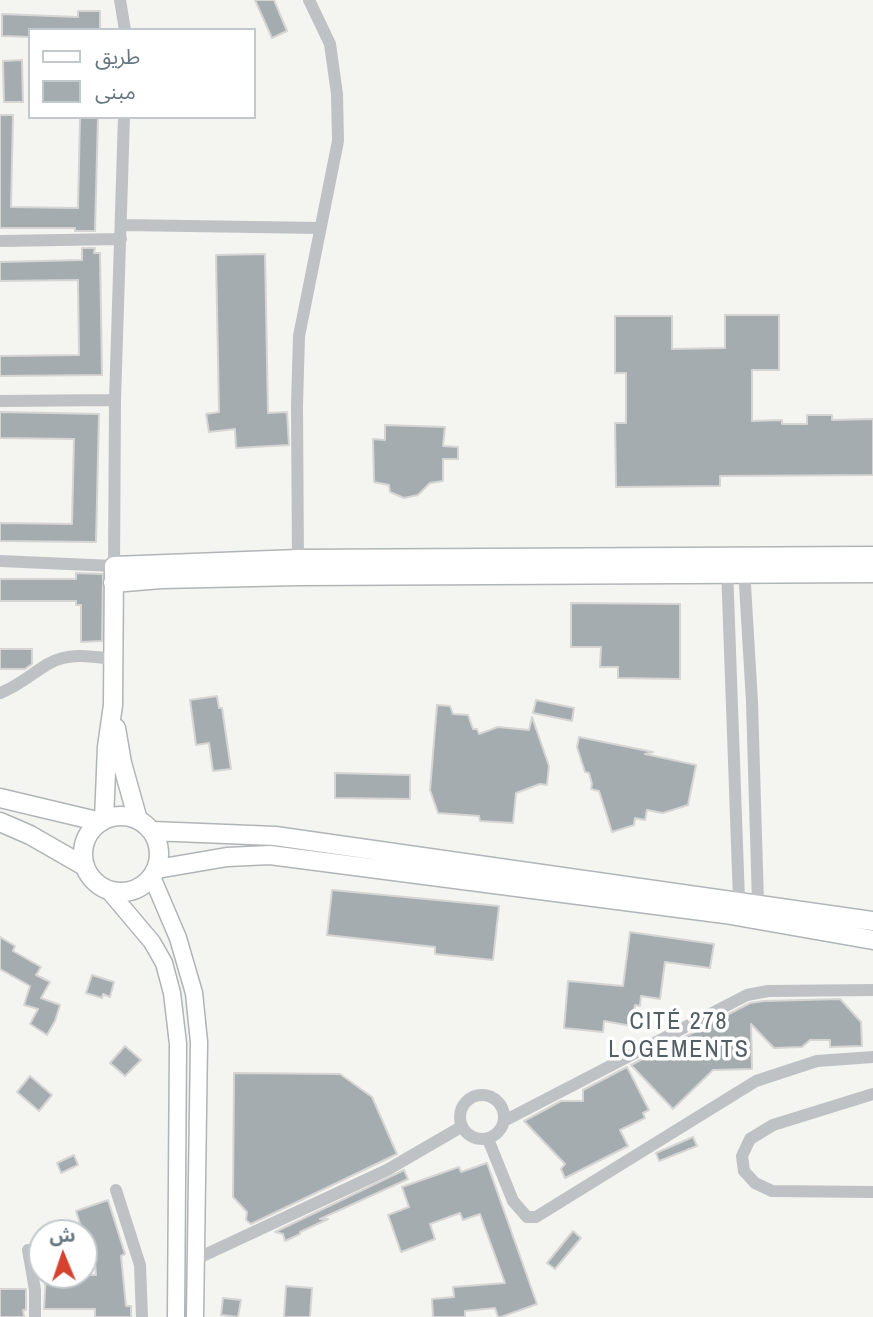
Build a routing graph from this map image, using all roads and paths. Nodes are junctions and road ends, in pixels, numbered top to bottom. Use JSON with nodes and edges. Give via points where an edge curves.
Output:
{"nodes":[{"id":1,"x":120,"y":0,"type":"edge"},
{"id":2,"x":309,"y":0,"type":"edge"},
{"id":3,"x":125,"y":28,"type":"edge"},
{"id":4,"x":124,"y":119,"type":"edge"},
{"id":5,"x":122,"y":225,"type":"junction"},
{"id":6,"x":320,"y":228,"type":"junction"},
{"id":7,"x":121,"y":239,"type":"junction"},
{"id":8,"x":0,"y":241,"type":"edge"},
{"id":9,"x":115,"y":400,"type":"junction"},
{"id":10,"x":0,"y":401,"type":"edge"},
{"id":11,"x":873,"y":555,"type":"edge"},
{"id":12,"x":0,"y":561,"type":"edge"},
{"id":13,"x":736,"y":565,"type":"junction"},
{"id":14,"x":298,"y":567,"type":"junction"},
{"id":15,"x":873,"y":573,"type":"edge"},
{"id":16,"x":113,"y":575,"type":"junction"},
{"id":17,"x":113,"y":659,"type":"junction"},
{"id":18,"x":0,"y":693,"type":"edge"},
{"id":19,"x":733,"y":701,"type":"junction"},
{"id":20,"x":752,"y":702,"type":"junction"},
{"id":21,"x":113,"y":705,"type":"junction"},
{"id":22,"x":0,"y":798,"type":"edge"},
{"id":23,"x":103,"y":821,"type":"junction"},
{"id":24,"x":0,"y":822,"type":"edge"},
{"id":25,"x":145,"y":825,"type":"junction"},
{"id":26,"x":85,"y":866,"type":"junction"},
{"id":27,"x":155,"y":873,"type":"junction"},
{"id":28,"x":109,"y":891,"type":"junction"},
{"id":29,"x":739,"y":900,"type":"junction"},
{"id":30,"x":758,"y":903,"type":"junction"},
{"id":31,"x":873,"y":920,"type":"edge"},
{"id":32,"x":873,"y":940,"type":"edge"},
{"id":33,"x":873,"y":990,"type":"edge"},
{"id":34,"x":873,"y":1057,"type":"edge"},
{"id":35,"x":873,"y":1094,"type":"edge"},
{"id":36,"x":505,"y":1121,"type":"junction"},
{"id":37,"x":461,"y":1127,"type":"junction"},
{"id":38,"x":488,"y":1139,"type":"junction"},
{"id":39,"x":116,"y":1190,"type":"dead end"},
{"id":40,"x":873,"y":1192,"type":"edge"},
{"id":41,"x":27,"y":1250,"type":"dead end"},
{"id":42,"x":196,"y":1259,"type":"junction"},
{"id":43,"x":35,"y":1317,"type":"edge"},
{"id":44,"x":142,"y":1317,"type":"edge"},
{"id":45,"x":176,"y":1317,"type":"edge"},
{"id":46,"x":195,"y":1317,"type":"edge"}],
"edges":[{"from":1,"to":3,"type":"street"},
{"from":2,"to":6,"type":"street","via":[[330,44],[337,94],[338,141]]},
{"from":4,"to":5,"type":"street"},
{"from":5,"to":6,"type":"street"},
{"from":5,"to":7,"type":"street"},
{"from":6,"to":14,"type":"street","via":[[299,336]]},
{"from":7,"to":8,"type":"street"},
{"from":7,"to":9,"type":"street"},
{"from":9,"to":10,"type":"street"},
{"from":9,"to":16,"type":"street"},
{"from":11,"to":13,"type":"main road"},
{"from":12,"to":16,"type":"street"},
{"from":13,"to":14,"type":"main road"},
{"from":13,"to":15,"type":"main road"},
{"from":13,"to":19,"type":"street"},
{"from":13,"to":20,"type":"street"},
{"from":14,"to":16,"type":"main road","via":[[161,579]]},
{"from":16,"to":17,"type":"main road"},
{"from":17,"to":18,"type":"street","via":[[64,657],[18,687]]},
{"from":17,"to":21,"type":"main road"},
{"from":19,"to":20,"type":"street"},
{"from":19,"to":29,"type":"street"},
{"from":20,"to":30,"type":"street"},
{"from":21,"to":23,"type":"main road"},
{"from":21,"to":25,"type":"main road","via":[[122,763]]},
{"from":22,"to":23,"type":"main road"},
{"from":23,"to":25,"type":"main road","via":[[121,816]]},
{"from":23,"to":26,"type":"main road","via":[[87,836]]},
{"from":24,"to":26,"type":"main road"},
{"from":25,"to":27,"type":"main road","via":[[160,849]]},
{"from":25,"to":29,"type":"main road","via":[[275,836]]},
{"from":26,"to":28,"type":"main road","via":[[90,877]]},
{"from":27,"to":28,"type":"main road","via":[[133,891]]},
{"from":27,"to":32,"type":"main road","via":[[203,860],[270,855],[725,914]]},
{"from":27,"to":42,"type":"main road","via":[[194,993],[199,1042]]},
{"from":28,"to":45,"type":"main road","via":[[152,942],[164,963],[172,993],[178,1044]]},
{"from":29,"to":30,"type":"main road"},
{"from":30,"to":31,"type":"main road"},
{"from":33,"to":36,"type":"street","via":[[747,995]]},
{"from":34,"to":38,"type":"street","via":[[817,1060],[756,1081],[536,1217],[527,1217],[513,1201]]},
{"from":35,"to":40,"type":"street","via":[[773,1125],[750,1139],[742,1156],[744,1171],[772,1191]]},
{"from":36,"to":37,"type":"street","via":[[499,1103],[476,1096],[461,1108]]},
{"from":36,"to":38,"type":"street"},
{"from":37,"to":38,"type":"street","via":[[475,1139]]},
{"from":37,"to":42,"type":"street","via":[[387,1170]]},
{"from":39,"to":44,"type":"street","via":[[140,1265]]},
{"from":41,"to":43,"type":"street"},
{"from":42,"to":46,"type":"main road"}]}
